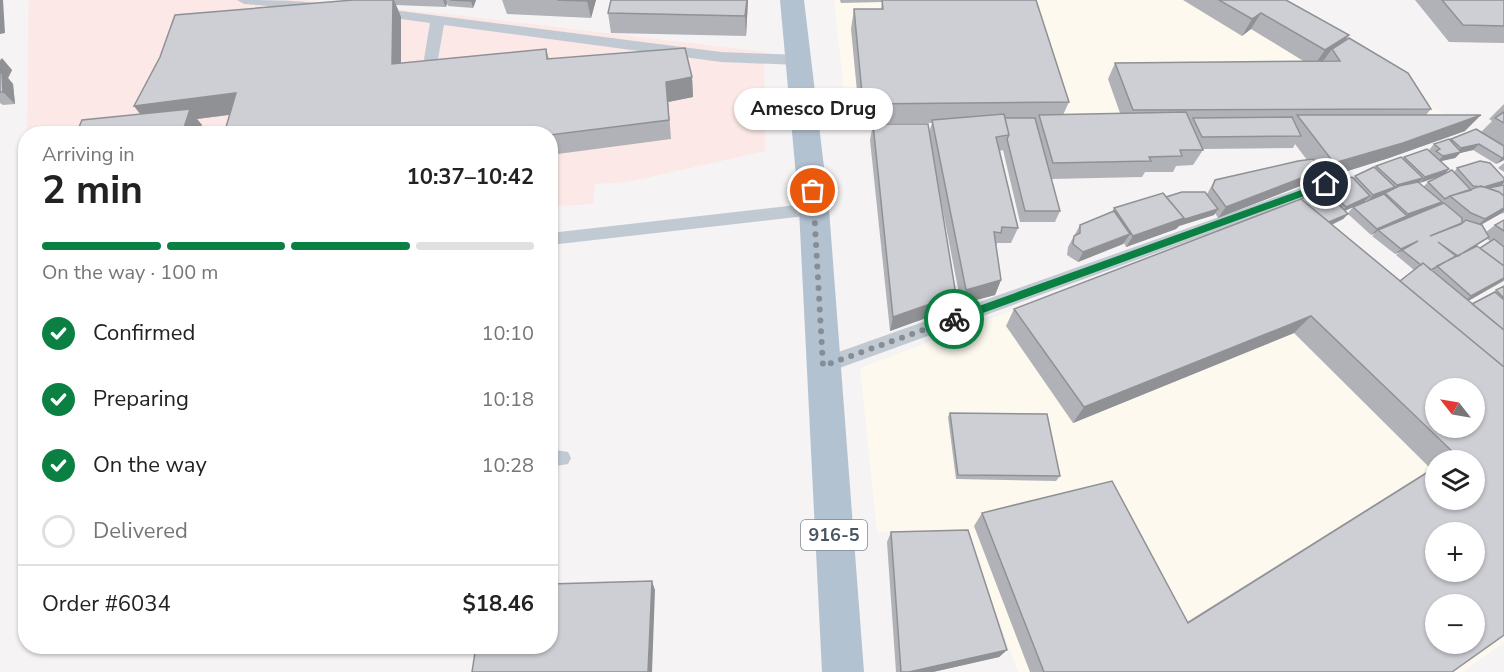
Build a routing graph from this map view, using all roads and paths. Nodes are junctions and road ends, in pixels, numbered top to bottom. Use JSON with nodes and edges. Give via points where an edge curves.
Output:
{"nodes":[{"id":1,"x":244,"y":0,"type":"edge"},
{"id":2,"x":792,"y":0,"type":"edge"},
{"id":3,"x":335,"y":8,"type":"edge"},
{"id":4,"x":358,"y":10,"type":"edge"},
{"id":5,"x":438,"y":19,"type":"junction"},
{"id":6,"x":722,"y":57,"type":"junction"},
{"id":7,"x":798,"y":60,"type":"junction"},
{"id":8,"x":638,"y":61,"type":"edge"},
{"id":9,"x":471,"y":69,"type":"edge"},
{"id":10,"x":1326,"y":184,"type":"edge"},
{"id":11,"x":814,"y":209,"type":"junction"},
{"id":12,"x":558,"y":238,"type":"edge"},
{"id":13,"x":823,"y":366,"type":"junction"},
{"id":14,"x":843,"y":672,"type":"edge"}],
"edges":[{"from":1,"to":3,"type":"lane"},
{"from":2,"to":7,"type":"main road","number":"916-5"},
{"from":4,"to":5,"type":"lane"},
{"from":5,"to":6,"type":"lane"},
{"from":5,"to":9,"type":"lane","via":[[433,65],[446,70]]},
{"from":6,"to":7,"type":"lane"},
{"from":6,"to":8,"type":"lane"},
{"from":7,"to":11,"type":"main road","number":"916-5"},
{"from":10,"to":13,"type":"lane"},
{"from":11,"to":12,"type":"lane"},
{"from":11,"to":13,"type":"main road","number":"916-5"},
{"from":13,"to":14,"type":"main road","number":"916-5"}]}
